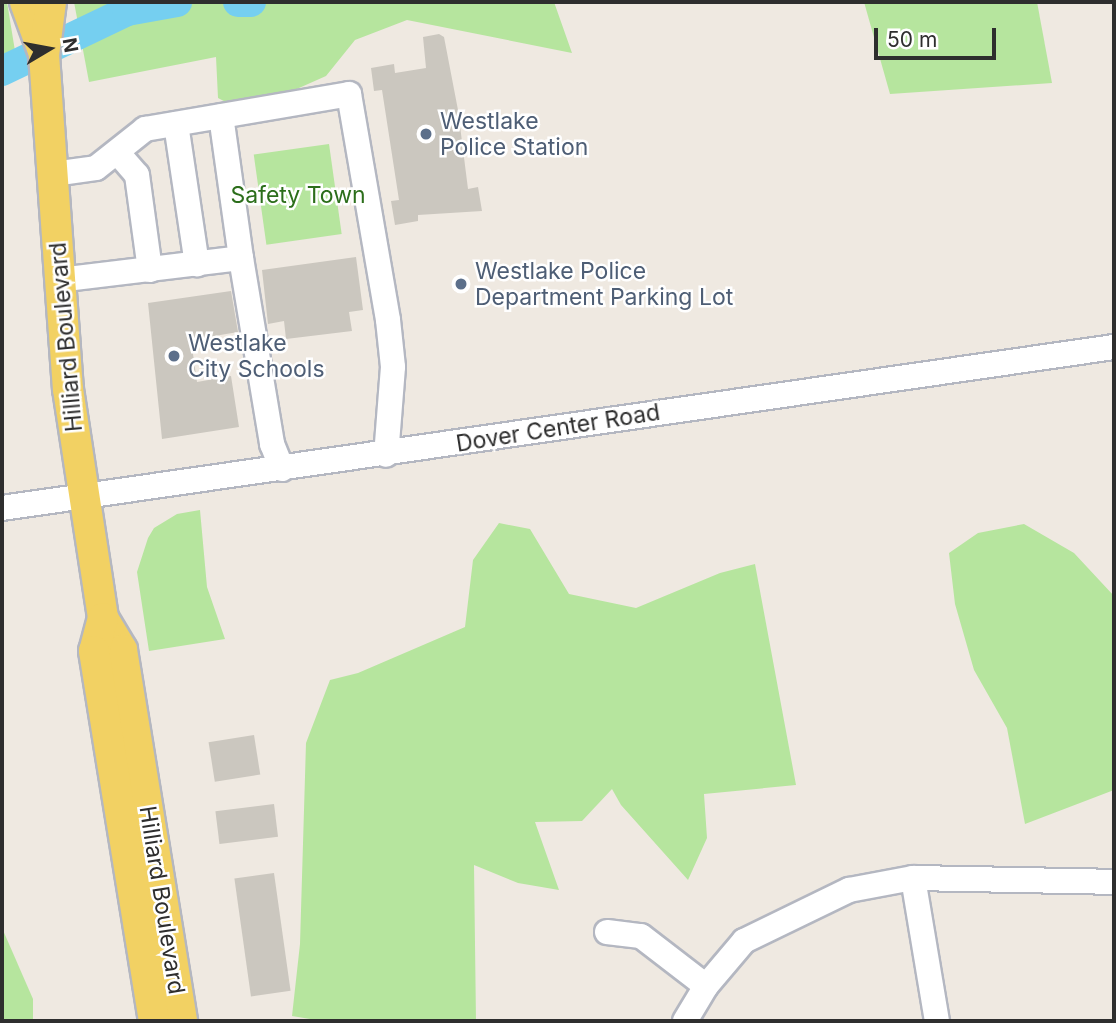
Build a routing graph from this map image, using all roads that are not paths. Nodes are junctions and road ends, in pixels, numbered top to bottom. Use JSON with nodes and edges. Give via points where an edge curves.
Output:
{"nodes":[{"id":1,"x":39,"y":7,"type":"edge"},
{"id":2,"x":221,"y":116,"type":"junction"},
{"id":3,"x":176,"y":124,"type":"junction"},
{"id":4,"x":117,"y":152,"type":"junction"},
{"id":5,"x":53,"y":174,"type":"junction"},
{"id":6,"x":242,"y":258,"type":"junction"},
{"id":7,"x":197,"y":264,"type":"junction"},
{"id":8,"x":150,"y":270,"type":"junction"},
{"id":9,"x":60,"y":281,"type":"junction"},
{"id":10,"x":1114,"y":347,"type":"edge"},
{"id":11,"x":386,"y":455,"type":"junction"},
{"id":12,"x":282,"y":469,"type":"junction"},
{"id":13,"x":84,"y":496,"type":"junction"},
{"id":14,"x":2,"y":508,"type":"edge"},
{"id":15,"x":103,"y":618,"type":"junction"},
{"id":16,"x":913,"y":878,"type":"junction"},
{"id":17,"x":1114,"y":882,"type":"edge"},
{"id":18,"x":607,"y":932,"type":"dead end"},
{"id":19,"x":706,"y":986,"type":"junction"},
{"id":20,"x":154,"y":1021,"type":"edge"},
{"id":21,"x":182,"y":1021,"type":"edge"},
{"id":22,"x":685,"y":1021,"type":"edge"},
{"id":23,"x":937,"y":1021,"type":"edge"}],
"edges":[{"from":1,"to":5,"type":"main road","name":"Hilliard Boulevard"},
{"from":2,"to":3,"type":"street"},
{"from":2,"to":6,"type":"street"},
{"from":2,"to":11,"type":"street","via":[[349,94],[393,367]]},
{"from":3,"to":4,"type":"street","via":[[145,130]]},
{"from":3,"to":7,"type":"street"},
{"from":4,"to":5,"type":"street","via":[[96,168]]},
{"from":4,"to":8,"type":"street","via":[[137,175]]},
{"from":5,"to":9,"type":"main road","name":"Hilliard Boulevard"},
{"from":6,"to":7,"type":"street"},
{"from":6,"to":12,"type":"street","via":[[272,444]]},
{"from":7,"to":8,"type":"street"},
{"from":8,"to":9,"type":"street"},
{"from":9,"to":13,"type":"main road","name":"Hilliard Boulevard"},
{"from":10,"to":11,"type":"street","name":"Dover Center Road"},
{"from":11,"to":12,"type":"street","name":"Dover Center Road"},
{"from":12,"to":13,"type":"street","name":"Dover Center Road"},
{"from":13,"to":14,"type":"street","name":"Dover Center Road"},
{"from":13,"to":15,"type":"main road","name":"Hilliard Boulevard"},
{"from":15,"to":20,"type":"main road","name":"Hilliard Boulevard","via":[[94,651]]},
{"from":15,"to":21,"type":"main road","name":"Hilliard Boulevard","via":[[122,650]]},
{"from":16,"to":17,"type":"street"},
{"from":16,"to":19,"type":"street","via":[[849,890],[797,912],[744,941]]},
{"from":16,"to":23,"type":"street"},
{"from":18,"to":19,"type":"street","via":[[641,936]]},
{"from":19,"to":22,"type":"street"}]}
